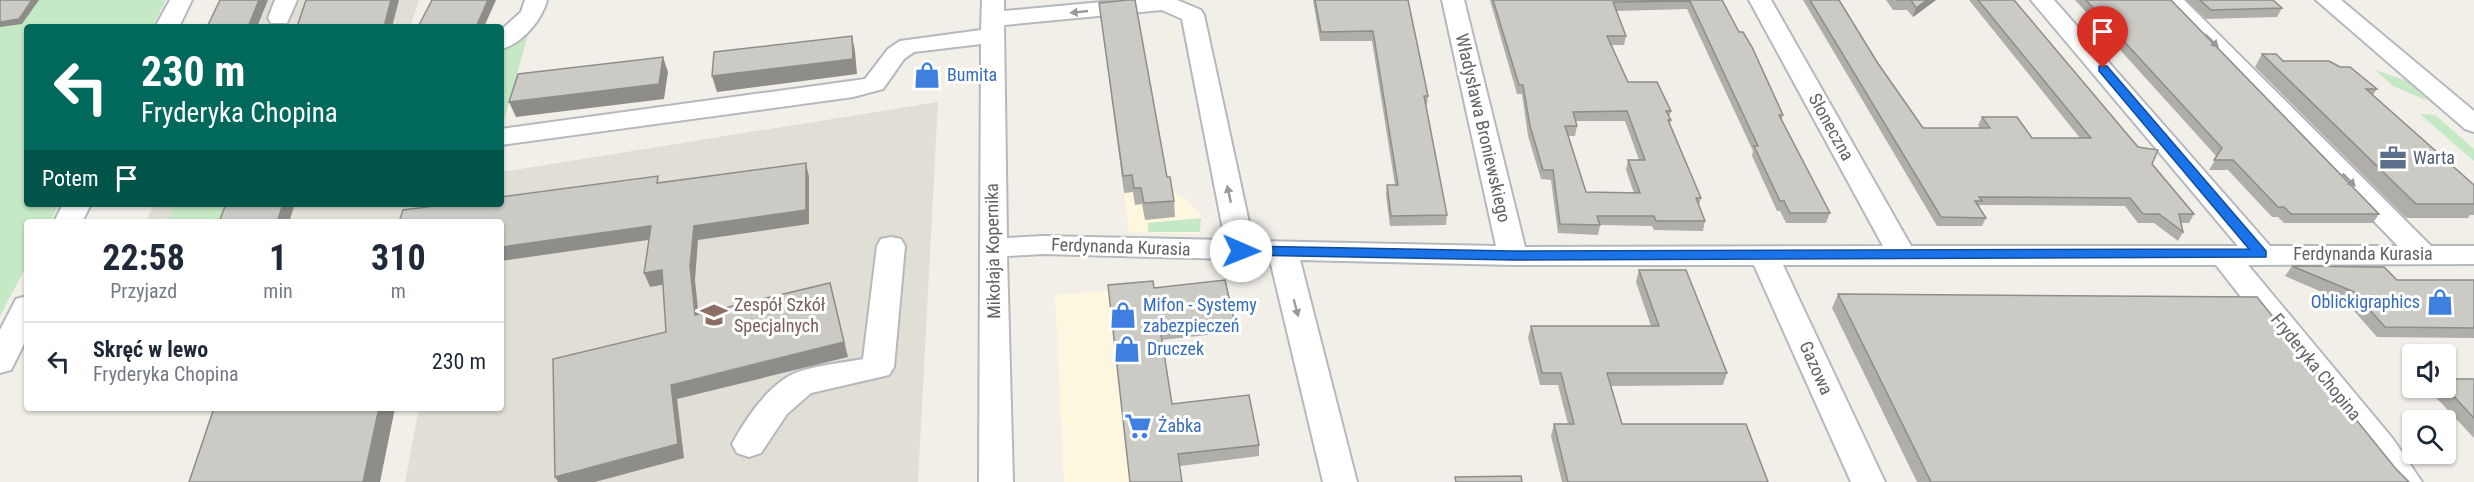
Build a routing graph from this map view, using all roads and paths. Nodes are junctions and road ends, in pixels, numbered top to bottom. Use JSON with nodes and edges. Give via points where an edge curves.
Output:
{"nodes":[{"id":1,"x":181,"y":0,"type":"edge"},
{"id":2,"x":536,"y":0,"type":"edge"},
{"id":3,"x":1453,"y":0,"type":"edge"},
{"id":4,"x":1760,"y":0,"type":"edge"},
{"id":5,"x":2042,"y":0,"type":"edge"},
{"id":6,"x":2171,"y":0,"type":"edge"},
{"id":7,"x":2327,"y":0,"type":"edge"},
{"id":8,"x":993,"y":19,"type":"edge"},
{"id":9,"x":169,"y":24,"type":"edge"},
{"id":10,"x":504,"y":39,"type":"edge"},
{"id":11,"x":2474,"y":124,"type":"edge"},
{"id":12,"x":504,"y":137,"type":"edge"},
{"id":13,"x":891,"y":246,"type":"dead end"},
{"id":14,"x":993,"y":249,"type":"junction"},
{"id":15,"x":1241,"y":251,"type":"junction"},
{"id":16,"x":1283,"y":252,"type":"junction"},
{"id":17,"x":2223,"y":254,"type":"junction"},
{"id":18,"x":2261,"y":254,"type":"junction"},
{"id":19,"x":1764,"y":255,"type":"junction"},
{"id":20,"x":1902,"y":255,"type":"junction"},
{"id":21,"x":2424,"y":255,"type":"junction"},
{"id":22,"x":2474,"y":255,"type":"edge"},
{"id":23,"x":1513,"y":256,"type":"junction"},
{"id":24,"x":24,"y":312,"type":"edge"},
{"id":25,"x":0,"y":362,"type":"edge"},
{"id":26,"x":749,"y":444,"type":"dead end"},
{"id":27,"x":996,"y":482,"type":"edge"},
{"id":28,"x":1340,"y":482,"type":"edge"},
{"id":29,"x":1868,"y":482,"type":"edge"},
{"id":30,"x":2405,"y":482,"type":"edge"}],
"edges":[{"from":1,"to":9,"type":"street"},
{"from":2,"to":10,"type":"street","via":[[532,15]]},
{"from":3,"to":23,"type":"street","name":"Władysława Broniewskiego"},
{"from":4,"to":20,"type":"street","name":"Słoneczna"},
{"from":5,"to":18,"type":"street"},
{"from":6,"to":21,"type":"street","one_way":true},
{"from":7,"to":11,"type":"street"},
{"from":8,"to":12,"type":"street","via":[[908,46],[896,54],[874,84],[852,90]]},
{"from":8,"to":14,"type":"street","name":"Mikołaja Kopernika"},
{"from":15,"to":8,"type":"street","one_way":true,"via":[[1193,15],[1166,3]]},
{"from":13,"to":26,"type":"street","via":[[878,367],[801,384],[775,406]]},
{"from":14,"to":15,"type":"street","name":"Ferdynanda Kurasia","via":[[1043,245]]},
{"from":14,"to":27,"type":"street","name":"Mikołaja Kopernika"},
{"from":15,"to":16,"type":"street","name":"Ferdynanda Kurasia"},
{"from":16,"to":23,"type":"street","name":"Ferdynanda Kurasia"},
{"from":16,"to":28,"type":"street","one_way":true},
{"from":17,"to":18,"type":"street","name":"Ferdynanda Kurasia"},
{"from":17,"to":20,"type":"street","name":"Ferdynanda Kurasia"},
{"from":17,"to":30,"type":"street","name":"Fryderyka Chopina"},
{"from":18,"to":21,"type":"street","name":"Ferdynanda Kurasia"},
{"from":19,"to":20,"type":"street","name":"Ferdynanda Kurasia"},
{"from":19,"to":23,"type":"street","name":"Ferdynanda Kurasia"},
{"from":19,"to":29,"type":"street","name":"Gazowa"},
{"from":21,"to":22,"type":"street","name":"Ferdynanda Kurasia"},
{"from":24,"to":25,"type":"street"}]}
